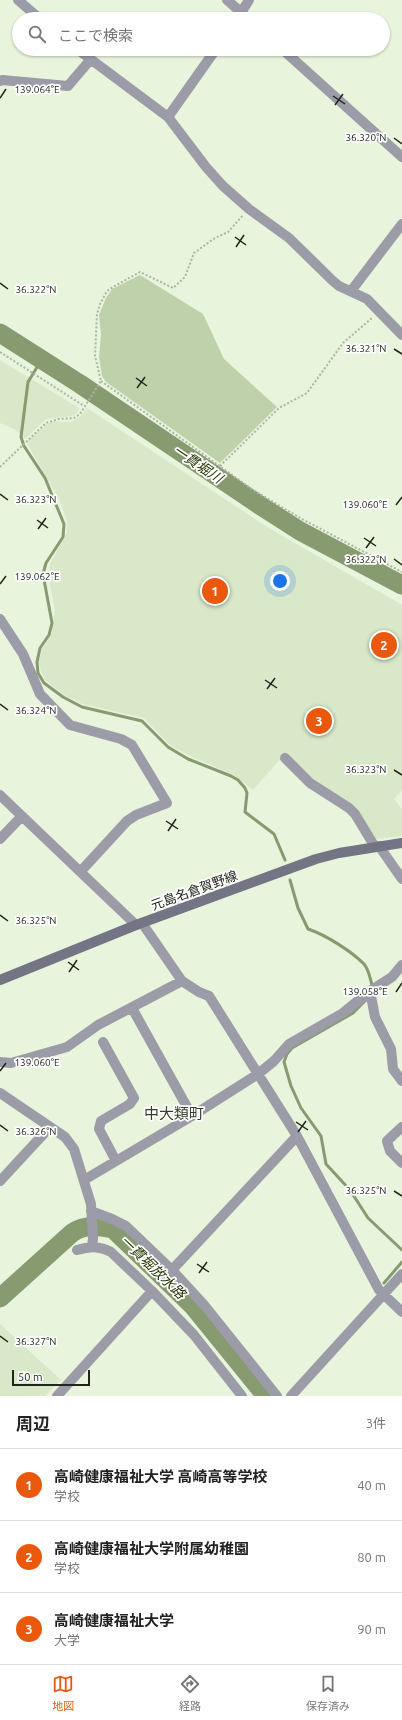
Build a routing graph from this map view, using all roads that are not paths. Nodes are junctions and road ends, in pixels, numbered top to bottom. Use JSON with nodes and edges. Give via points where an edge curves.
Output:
{"nodes":[{"id":1,"x":18,"y":0,"type":"edge"},
{"id":2,"x":227,"y":0,"type":"edge"},
{"id":3,"x":249,"y":0,"type":"edge"},
{"id":4,"x":32,"y":12,"type":"edge"},
{"id":5,"x":238,"y":12,"type":"edge"},
{"id":6,"x":244,"y":12,"type":"edge"},
{"id":7,"x":87,"y":56,"type":"edge"},
{"id":8,"x":211,"y":56,"type":"edge"},
{"id":9,"x":290,"y":56,"type":"edge"},
{"id":10,"x":91,"y":59,"type":"junction"},
{"id":11,"x":0,"y":81,"type":"edge"},
{"id":12,"x":168,"y":117,"type":"junction"},
{"id":13,"x":402,"y":157,"type":"edge"},
{"id":14,"x":402,"y":224,"type":"edge"},
{"id":15,"x":351,"y":291,"type":"junction"},
{"id":16,"x":402,"y":335,"type":"edge"},
{"id":17,"x":0,"y":619,"type":"edge"},
{"id":18,"x":285,"y":758,"type":"dead end"},
{"id":19,"x":0,"y":795,"type":"edge"},
{"id":20,"x":22,"y":816,"type":"junction"},
{"id":21,"x":0,"y":839,"type":"edge"},
{"id":22,"x":402,"y":843,"type":"edge"},
{"id":23,"x":377,"y":846,"type":"junction"},
{"id":24,"x":80,"y":871,"type":"junction"},
{"id":25,"x":402,"y":879,"type":"edge"},
{"id":26,"x":139,"y":924,"type":"junction"},
{"id":27,"x":402,"y":965,"type":"edge"},
{"id":28,"x":0,"y":980,"type":"edge"},
{"id":29,"x":182,"y":981,"type":"junction"},
{"id":30,"x":370,"y":992,"type":"junction"},
{"id":31,"x":132,"y":1008,"type":"junction"},
{"id":32,"x":103,"y":1042,"type":"dead end"},
{"id":33,"x":0,"y":1062,"type":"edge"},
{"id":34,"x":258,"y":1074,"type":"junction"},
{"id":35,"x":402,"y":1081,"type":"edge"},
{"id":36,"x":0,"y":1093,"type":"edge"},
{"id":37,"x":192,"y":1116,"type":"junction"},
{"id":38,"x":50,"y":1126,"type":"junction"},
{"id":39,"x":402,"y":1127,"type":"edge"},
{"id":40,"x":297,"y":1136,"type":"junction"},
{"id":41,"x":116,"y":1161,"type":"junction"},
{"id":42,"x":402,"y":1163,"type":"edge"},
{"id":43,"x":84,"y":1180,"type":"junction"},
{"id":44,"x":0,"y":1181,"type":"edge"},
{"id":45,"x":92,"y":1215,"type":"junction"},
{"id":46,"x":93,"y":1243,"type":"junction"},
{"id":47,"x":77,"y":1250,"type":"dead end"},
{"id":48,"x":172,"y":1270,"type":"junction"},
{"id":49,"x":402,"y":1274,"type":"edge"},
{"id":50,"x":152,"y":1291,"type":"junction"},
{"id":51,"x":382,"y":1294,"type":"junction"},
{"id":52,"x":402,"y":1312,"type":"edge"},
{"id":53,"x":57,"y":1396,"type":"edge"},
{"id":54,"x":242,"y":1396,"type":"edge"},
{"id":55,"x":277,"y":1396,"type":"edge"},
{"id":56,"x":291,"y":1396,"type":"edge"}],
"edges":[{"from":1,"to":4,"type":"street"},
{"from":2,"to":5,"type":"street"},
{"from":3,"to":6,"type":"street"},
{"from":7,"to":10,"type":"street"},
{"from":8,"to":12,"type":"street"},
{"from":9,"to":13,"type":"street"},
{"from":10,"to":11,"type":"street","via":[[68,86]]},
{"from":10,"to":12,"type":"street"},
{"from":12,"to":15,"type":"street","via":[[223,186],[289,238],[333,282]]},
{"from":14,"to":15,"type":"street"},
{"from":15,"to":16,"type":"street","via":[[367,299]]},
{"from":17,"to":24,"type":"street","via":[[23,654],[40,694],[70,725],[121,739],[132,745],[167,803],[127,821]]},
{"from":18,"to":23,"type":"street","via":[[310,783],[349,808]]},
{"from":19,"to":20,"type":"street"},
{"from":20,"to":21,"type":"street"},
{"from":20,"to":24,"type":"street"},
{"from":22,"to":23,"type":"main road","name":"元島名倉賀野線"},
{"from":23,"to":25,"type":"street"},
{"from":23,"to":26,"type":"main road","name":"元島名倉賀野線","via":[[316,859]]},
{"from":24,"to":26,"type":"street"},
{"from":26,"to":28,"type":"main road","name":"元島名倉賀野線"},
{"from":26,"to":29,"type":"street"},
{"from":27,"to":30,"type":"street","via":[[392,977]]},
{"from":29,"to":31,"type":"street"},
{"from":29,"to":34,"type":"street","via":[[209,996]]},
{"from":30,"to":34,"type":"street","via":[[343,1013],[289,1044]]},
{"from":30,"to":35,"type":"street","via":[[375,1017],[391,1049],[393,1069]]},
{"from":31,"to":33,"type":"street","via":[[98,1025],[67,1047],[11,1063]]},
{"from":31,"to":37,"type":"street"},
{"from":32,"to":41,"type":"street","via":[[134,1098],[130,1104],[101,1121],[100,1129]]},
{"from":34,"to":37,"type":"street"},
{"from":34,"to":40,"type":"street"},
{"from":36,"to":38,"type":"street"},
{"from":37,"to":41,"type":"street"},
{"from":38,"to":43,"type":"street","via":[[65,1137],[74,1149]]},
{"from":38,"to":44,"type":"street"},
{"from":39,"to":42,"type":"street","via":[[387,1141],[390,1151]]},
{"from":40,"to":48,"type":"street"},
{"from":40,"to":51,"type":"street"},
{"from":41,"to":43,"type":"street"},
{"from":43,"to":45,"type":"street"},
{"from":45,"to":46,"type":"street"},
{"from":45,"to":48,"type":"street","via":[[112,1218],[126,1226]]},
{"from":46,"to":47,"type":"street"},
{"from":46,"to":50,"type":"street","via":[[111,1252]]},
{"from":48,"to":55,"type":"street","via":[[205,1306]]},
{"from":49,"to":51,"type":"street"},
{"from":50,"to":53,"type":"street"},
{"from":50,"to":54,"type":"street","via":[[194,1335]]},
{"from":51,"to":52,"type":"street"},
{"from":51,"to":56,"type":"street"}]}
